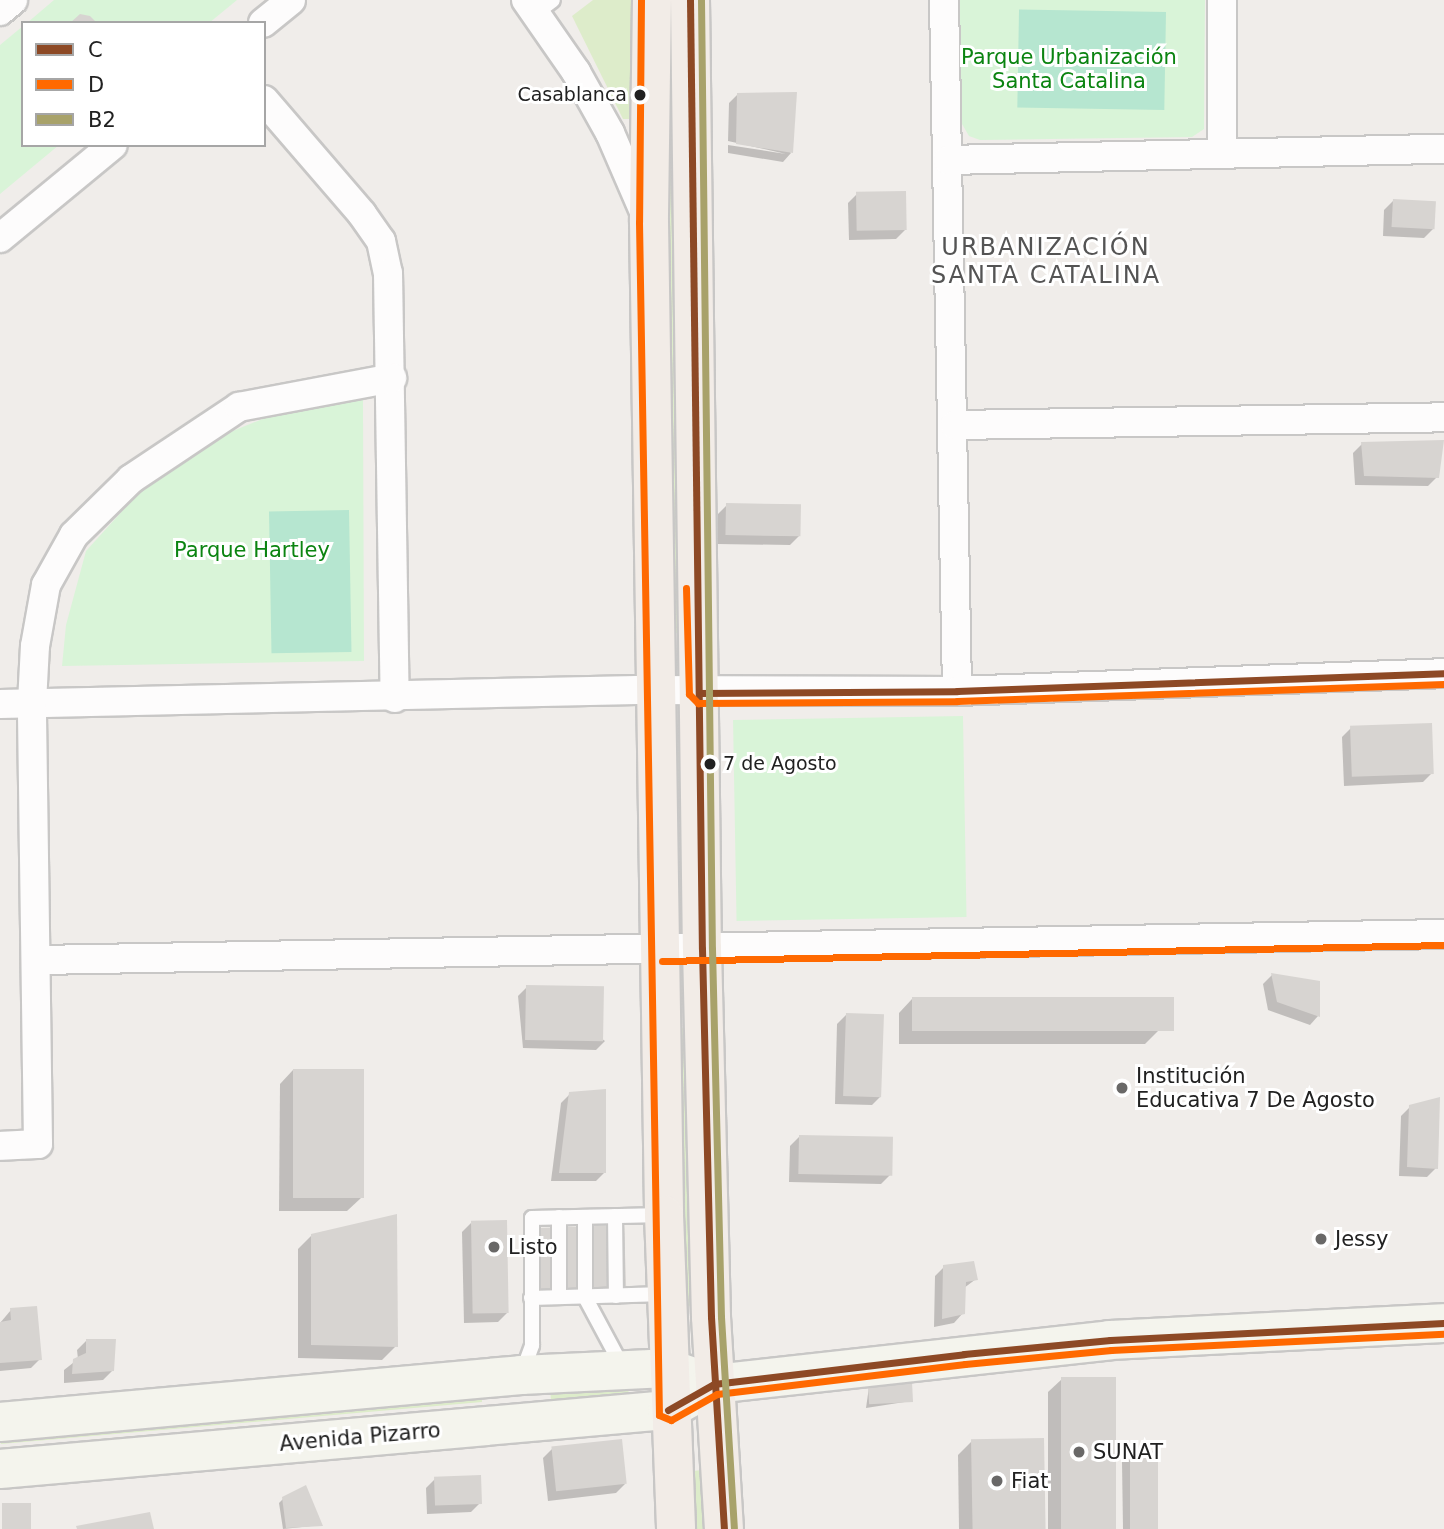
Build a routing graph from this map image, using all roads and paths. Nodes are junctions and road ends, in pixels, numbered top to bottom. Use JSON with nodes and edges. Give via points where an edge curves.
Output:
{"nodes":[{"id":1,"x":13,"y":0,"type":"edge"},
{"id":2,"x":291,"y":0,"type":"edge"},
{"id":3,"x":653,"y":0,"type":"edge"},
{"id":4,"x":690,"y":0,"type":"edge"},
{"id":5,"x":944,"y":0,"type":"edge"},
{"id":6,"x":1222,"y":0,"type":"edge"},
{"id":7,"x":538,"y":4,"type":"edge"},
{"id":8,"x":0,"y":11,"type":"edge"},
{"id":9,"x":265,"y":21,"type":"edge"},
{"id":10,"x":266,"y":102,"type":"edge"},
{"id":11,"x":111,"y":147,"type":"edge"},
{"id":12,"x":1444,"y":149,"type":"edge"},
{"id":13,"x":1222,"y":152,"type":"junction"},
{"id":14,"x":948,"y":160,"type":"junction"},
{"id":15,"x":649,"y":222,"type":"junction"},
{"id":16,"x":0,"y":237,"type":"edge"},
{"id":17,"x":392,"y":378,"type":"junction"},
{"id":18,"x":1444,"y":417,"type":"edge"},
{"id":19,"x":955,"y":425,"type":"junction"},
{"id":20,"x":1444,"y":673,"type":"edge"},
{"id":21,"x":656,"y":691,"type":"junction"},
{"id":22,"x":957,"y":691,"type":"junction"},
{"id":23,"x":699,"y":693,"type":"junction"},
{"id":24,"x":395,"y":698,"type":"junction"},
{"id":25,"x":33,"y":703,"type":"junction"},
{"id":26,"x":0,"y":704,"type":"edge"},
{"id":27,"x":1444,"y":934,"type":"edge"},
{"id":28,"x":702,"y":950,"type":"junction"},
{"id":29,"x":662,"y":951,"type":"junction"},
{"id":30,"x":39,"y":960,"type":"junction"},
{"id":31,"x":0,"y":1146,"type":"edge"},
{"id":32,"x":664,"y":1215,"type":"junction"},
{"id":33,"x":615,"y":1216,"type":"junction"},
{"id":34,"x":559,"y":1217,"type":"junction"},
{"id":35,"x":585,"y":1217,"type":"junction"},
{"id":36,"x":665,"y":1294,"type":"junction"},
{"id":37,"x":616,"y":1296,"type":"junction"},
{"id":38,"x":559,"y":1297,"type":"junction"},
{"id":39,"x":585,"y":1297,"type":"junction"},
{"id":40,"x":531,"y":1298,"type":"junction"},
{"id":41,"x":1444,"y":1323,"type":"edge"},
{"id":42,"x":667,"y":1368,"type":"junction"},
{"id":43,"x":625,"y":1370,"type":"junction"},
{"id":44,"x":522,"y":1375,"type":"junction"},
{"id":45,"x":714,"y":1384,"type":"junction"},
{"id":46,"x":668,"y":1410,"type":"junction"},
{"id":47,"x":0,"y":1422,"type":"edge"},
{"id":48,"x":0,"y":1469,"type":"edge"},
{"id":49,"x":676,"y":1529,"type":"edge"},
{"id":50,"x":724,"y":1529,"type":"edge"}],
"edges":[{"from":1,"to":8,"type":"street"},
{"from":2,"to":9,"type":"street"},
{"from":3,"to":15,"type":"main road"},
{"from":4,"to":23,"type":"main road"},
{"from":5,"to":14,"type":"street"},
{"from":6,"to":13,"type":"street"},
{"from":7,"to":15,"type":"street","via":[[610,133]]},
{"from":10,"to":17,"type":"street","via":[[381,241],[388,274]]},
{"from":11,"to":16,"type":"street"},
{"from":12,"to":13,"type":"street"},
{"from":13,"to":14,"type":"street"},
{"from":14,"to":19,"type":"street"},
{"from":15,"to":21,"type":"main road"},
{"from":17,"to":24,"type":"street"},
{"from":17,"to":25,"type":"street","via":[[239,407],[131,479],[74,535],[46,585],[35,646]]},
{"from":18,"to":19,"type":"street"},
{"from":19,"to":22,"type":"street"},
{"from":20,"to":22,"type":"street"},
{"from":21,"to":23,"type":"street"},
{"from":21,"to":24,"type":"street"},
{"from":21,"to":29,"type":"main road"},
{"from":22,"to":23,"type":"street"},
{"from":23,"to":28,"type":"main road"},
{"from":24,"to":25,"type":"street"},
{"from":25,"to":26,"type":"street"},
{"from":25,"to":30,"type":"street"},
{"from":27,"to":28,"type":"street"},
{"from":28,"to":29,"type":"street"},
{"from":28,"to":45,"type":"main road"},
{"from":29,"to":30,"type":"street"},
{"from":29,"to":32,"type":"main road"},
{"from":30,"to":31,"type":"street","via":[[38,1144]]},
{"from":32,"to":33,"type":"lane"},
{"from":32,"to":36,"type":"main road"},
{"from":33,"to":35,"type":"lane"},
{"from":33,"to":37,"type":"lane"},
{"from":34,"to":35,"type":"lane"},
{"from":34,"to":38,"type":"lane"},
{"from":34,"to":40,"type":"lane","via":[[531,1218]]},
{"from":35,"to":39,"type":"lane"},
{"from":36,"to":37,"type":"lane"},
{"from":36,"to":42,"type":"main road"},
{"from":37,"to":39,"type":"lane"},
{"from":38,"to":39,"type":"lane"},
{"from":38,"to":40,"type":"lane"},
{"from":39,"to":43,"type":"lane"},
{"from":40,"to":44,"type":"lane","via":[[532,1345]]},
{"from":41,"to":45,"type":"main road","name":"Avenida Pizarro","via":[[1110,1340]]},
{"from":42,"to":43,"type":"main road","name":"Avenida Pizarro"},
{"from":42,"to":45,"type":"main road","name":"Avenida Pizarro"},
{"from":42,"to":46,"type":"main road"},
{"from":43,"to":44,"type":"main road","name":"Avenida Pizarro"},
{"from":44,"to":47,"type":"main road","name":"Avenida Pizarro"},
{"from":45,"to":46,"type":"main road","name":"Avenida Pizarro"},
{"from":45,"to":50,"type":"main road"},
{"from":46,"to":48,"type":"main road","name":"Avenida Pizarro"},
{"from":46,"to":49,"type":"main road"}]}
